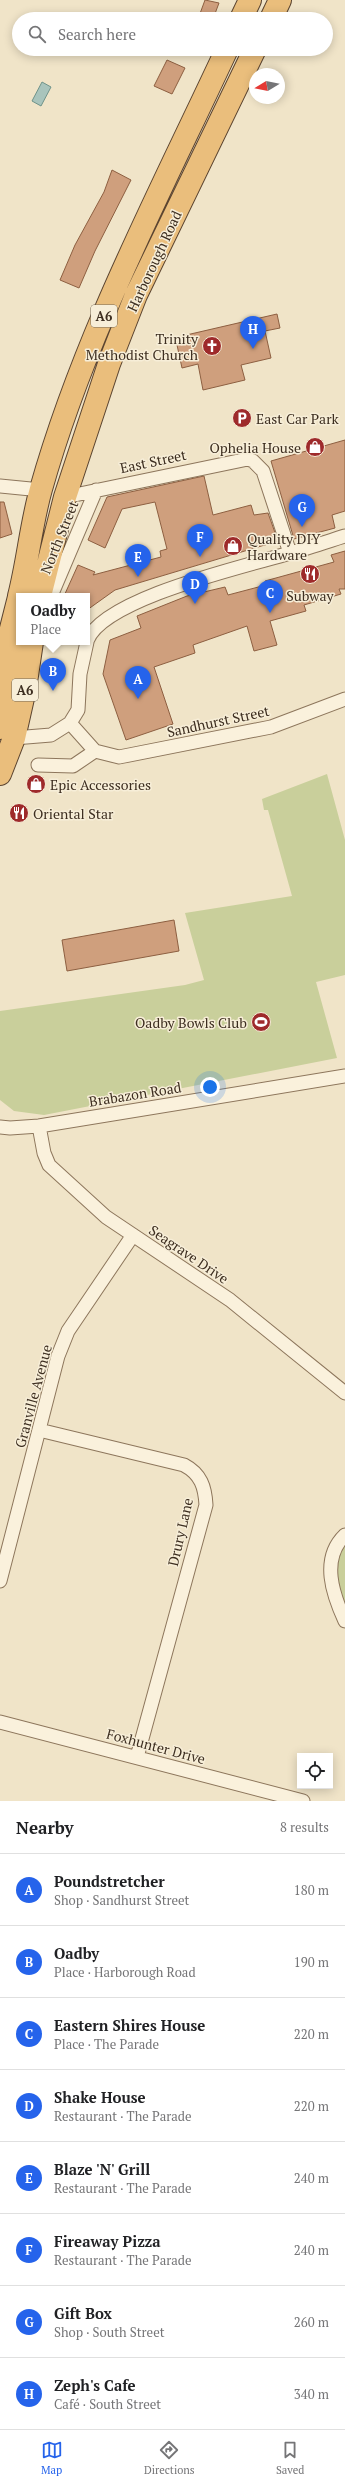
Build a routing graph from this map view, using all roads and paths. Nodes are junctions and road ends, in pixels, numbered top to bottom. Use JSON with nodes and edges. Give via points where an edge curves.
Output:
{"nodes":[{"id":1,"x":280,"y":0,"type":"edge"},
{"id":2,"x":274,"y":12,"type":"edge"},
{"id":3,"x":224,"y":56,"type":"edge"},
{"id":4,"x":252,"y":56,"type":"edge"},
{"id":5,"x":0,"y":486,"type":"edge"},
{"id":6,"x":40,"y":490,"type":"junction"},
{"id":7,"x":96,"y":490,"type":"junction"},
{"id":8,"x":64,"y":497,"type":"junction"},
{"id":9,"x":345,"y":536,"type":"edge"},
{"id":10,"x":290,"y":553,"type":"junction"},
{"id":11,"x":20,"y":593,"type":"edge"},
{"id":12,"x":41,"y":593,"type":"edge"},
{"id":13,"x":52,"y":593,"type":"edge"},
{"id":14,"x":0,"y":617,"type":"edge"},
{"id":15,"x":16,"y":622,"type":"edge"},
{"id":16,"x":90,"y":638,"type":"edge"},
{"id":17,"x":14,"y":640,"type":"edge"},
{"id":18,"x":32,"y":645,"type":"edge"},
{"id":19,"x":86,"y":645,"type":"edge"},
{"id":20,"x":0,"y":671,"type":"edge"},
{"id":21,"x":345,"y":699,"type":"edge"},
{"id":22,"x":70,"y":723,"type":"junction"},
{"id":23,"x":3,"y":738,"type":"edge"},
{"id":24,"x":95,"y":751,"type":"junction"},
{"id":25,"x":38,"y":765,"type":"dead end"},
{"id":26,"x":0,"y":774,"type":"edge"},
{"id":27,"x":345,"y":1076,"type":"edge"},
{"id":28,"x":39,"y":1126,"type":"junction"},
{"id":29,"x":0,"y":1127,"type":"edge"},
{"id":30,"x":133,"y":1235,"type":"junction"},
{"id":31,"x":345,"y":1393,"type":"edge"},
{"id":32,"x":40,"y":1430,"type":"junction"},
{"id":33,"x":345,"y":1535,"type":"edge"},
{"id":34,"x":0,"y":1581,"type":"edge"},
{"id":35,"x":345,"y":1621,"type":"edge"},
{"id":36,"x":0,"y":1722,"type":"edge"},
{"id":37,"x":137,"y":1757,"type":"junction"},
{"id":38,"x":303,"y":1801,"type":"edge"}],
"edges":[{"from":1,"to":2,"type":"highway"},
{"from":3,"to":6,"type":"highway","name":"Harborough Road","number":"A6","via":[[118,282],[78,382]]},
{"from":4,"to":8,"type":"highway","name":"Harborough Road","number":"A6","via":[[136,296],[109,364]]},
{"from":5,"to":6,"type":"street"},
{"from":6,"to":8,"type":"highway"},
{"from":6,"to":11,"type":"highway","name":"Harborough Road","number":"A6"},
{"from":7,"to":8,"type":"street","name":"East Street"},
{"from":7,"to":10,"type":"street","name":"East Street","via":[[248,459],[263,471]]},
{"from":7,"to":13,"type":"street","name":"North Street"},
{"from":8,"to":12,"type":"highway","name":"Harborough Road","number":"A6"},
{"from":9,"to":10,"type":"street"},
{"from":10,"to":16,"type":"street","via":[[226,570],[158,593],[106,619]]},
{"from":14,"to":17,"type":"street"},
{"from":15,"to":17,"type":"highway","name":"Harborough Road","number":"A6"},
{"from":17,"to":20,"type":"highway","name":"Harborough Road","number":"A6"},
{"from":17,"to":23,"type":"highway","number":"A6"},
{"from":18,"to":23,"type":"highway","number":"A6","via":[[25,689]]},
{"from":19,"to":22,"type":"street","via":[[80,674],[78,710]]},
{"from":21,"to":24,"type":"street","name":"Sandhurst Street","via":[[271,728],[119,757]]},
{"from":22,"to":23,"type":"street","via":[[51,734]]},
{"from":22,"to":24,"type":"street"},
{"from":23,"to":26,"type":"highway","number":"A6"},
{"from":24,"to":25,"type":"street","via":[[74,766]]},
{"from":27,"to":28,"type":"street","name":"Brabazon Road"},
{"from":28,"to":29,"type":"street","name":"Brabazon Road"},
{"from":28,"to":30,"type":"street","name":"Seagrave Drive","via":[[49,1165],[106,1217]]},
{"from":30,"to":31,"type":"street","name":"Seagrave Drive","via":[[230,1300]]},
{"from":30,"to":32,"type":"street","name":"Granville Avenue","via":[[68,1331],[58,1356]]},
{"from":32,"to":34,"type":"street","name":"Granville Avenue"},
{"from":32,"to":37,"type":"street","name":"Drury Lane","via":[[184,1465],[194,1470],[205,1490],[206,1505]]},
{"from":33,"to":35,"type":"street","via":[[336,1546],[331,1579],[336,1601]]},
{"from":36,"to":37,"type":"street","name":"Foxhunter Drive"},
{"from":37,"to":38,"type":"street","name":"Foxhunter Drive"}]}
